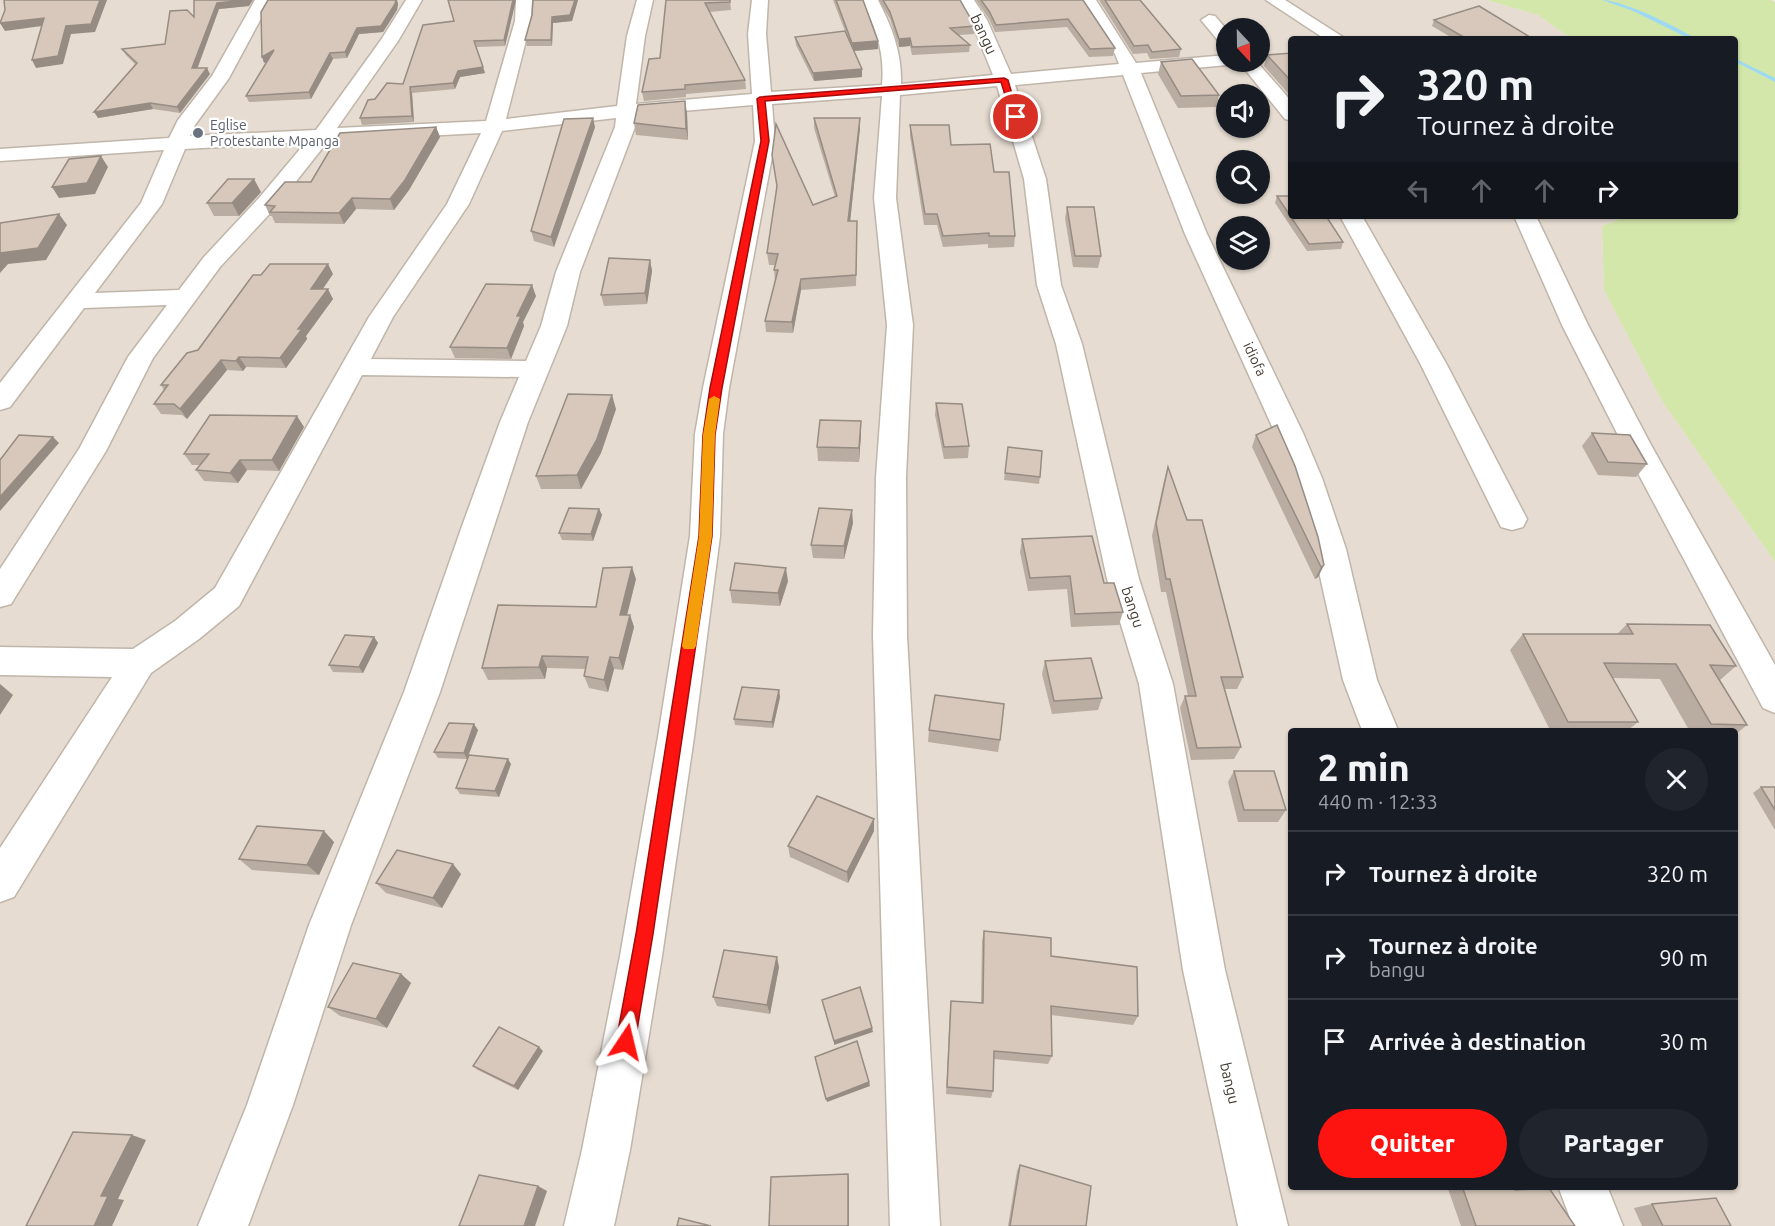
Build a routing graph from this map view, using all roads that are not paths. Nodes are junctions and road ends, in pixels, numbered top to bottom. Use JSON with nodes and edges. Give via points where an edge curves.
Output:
{"nodes":[{"id":1,"x":263,"y":0,"type":"edge"},
{"id":2,"x":414,"y":0,"type":"edge"},
{"id":3,"x":524,"y":0,"type":"edge"},
{"id":4,"x":645,"y":0,"type":"edge"},
{"id":5,"x":760,"y":0,"type":"edge"},
{"id":6,"x":870,"y":0,"type":"edge"},
{"id":7,"x":966,"y":0,"type":"edge"},
{"id":8,"x":1274,"y":0,"type":"edge"},
{"id":9,"x":1090,"y":3,"type":"dead end"},
{"id":10,"x":1209,"y":20,"type":"dead end"},
{"id":11,"x":1216,"y":28,"type":"edge"},
{"id":12,"x":1332,"y":36,"type":"edge"},
{"id":13,"x":1216,"y":61,"type":"edge"},
{"id":14,"x":1129,"y":68,"type":"junction"},
{"id":15,"x":1256,"y":72,"type":"edge"},
{"id":16,"x":1004,"y":80,"type":"junction"},
{"id":17,"x":892,"y":90,"type":"junction"},
{"id":18,"x":760,"y":99,"type":"junction"},
{"id":19,"x":1288,"y":110,"type":"edge"},
{"id":20,"x":625,"y":111,"type":"junction"},
{"id":21,"x":494,"y":126,"type":"junction"},
{"id":22,"x":322,"y":135,"type":"junction"},
{"id":23,"x":178,"y":143,"type":"junction"},
{"id":24,"x":0,"y":155,"type":"edge"},
{"id":25,"x":1353,"y":219,"type":"edge"},
{"id":26,"x":1526,"y":219,"type":"edge"},
{"id":27,"x":186,"y":297,"type":"junction"},
{"id":28,"x":76,"y":301,"type":"junction"},
{"id":29,"x":355,"y":367,"type":"junction"},
{"id":30,"x":535,"y":369,"type":"junction"},
{"id":31,"x":0,"y":401,"type":"edge"},
{"id":32,"x":1512,"y":519,"type":"dead end"},
{"id":33,"x":0,"y":595,"type":"edge"},
{"id":34,"x":0,"y":661,"type":"edge"},
{"id":35,"x":139,"y":663,"type":"junction"},
{"id":36,"x":1775,"y":698,"type":"edge"},
{"id":37,"x":1379,"y":728,"type":"edge"},
{"id":38,"x":0,"y":883,"type":"edge"},
{"id":39,"x":1584,"y":1190,"type":"edge"},
{"id":40,"x":223,"y":1226,"type":"edge"},
{"id":41,"x":589,"y":1226,"type":"edge"},
{"id":42,"x":915,"y":1226,"type":"edge"},
{"id":43,"x":1263,"y":1226,"type":"edge"},
{"id":44,"x":1598,"y":1226,"type":"edge"}],
"edges":[{"from":1,"to":23,"type":"street","via":[[220,78],[185,124]]},
{"from":2,"to":22,"type":"street"},
{"from":3,"to":21,"type":"street","via":[[523,21]]},
{"from":4,"to":20,"type":"street"},
{"from":5,"to":18,"type":"street"},
{"from":6,"to":17,"type":"street","via":[[883,26],[893,62]]},
{"from":7,"to":16,"type":"street","name":"bangu","via":[[979,20]]},
{"from":8,"to":12,"type":"street"},
{"from":9,"to":14,"type":"street","name":"idiofa"},
{"from":10,"to":11,"type":"street"},
{"from":13,"to":14,"type":"street"},
{"from":14,"to":16,"type":"street"},
{"from":14,"to":37,"type":"street","name":"idiofa","via":[[1196,234],[1307,478],[1330,549],[1360,680]]},
{"from":15,"to":19,"type":"street"},
{"from":16,"to":17,"type":"street"},
{"from":16,"to":43,"type":"street","name":"bangu","via":[[1035,179],[1049,285],[1069,344],[1123,579],[1156,684],[1204,969]]},
{"from":17,"to":18,"type":"street"},
{"from":17,"to":42,"type":"street","via":[[885,198],[900,324],[891,477],[890,636]]},
{"from":18,"to":20,"type":"street"},
{"from":18,"to":41,"type":"street","via":[[765,141],[709,435],[705,536],[676,737],[637,978]]},
{"from":20,"to":21,"type":"street"},
{"from":20,"to":30,"type":"street","via":[[625,127]]},
{"from":21,"to":22,"type":"street"},
{"from":21,"to":29,"type":"street","via":[[458,204],[381,317]]},
{"from":22,"to":23,"type":"street"},
{"from":22,"to":27,"type":"street"},
{"from":23,"to":24,"type":"street"},
{"from":23,"to":28,"type":"street","via":[[151,204]]},
{"from":25,"to":32,"type":"street","via":[[1434,365]]},
{"from":26,"to":36,"type":"street","via":[[1637,445]]},
{"from":27,"to":28,"type":"street"},
{"from":27,"to":33,"type":"street","via":[[141,357],[92,451]]},
{"from":28,"to":31,"type":"street"},
{"from":29,"to":30,"type":"street"},
{"from":29,"to":35,"type":"street","via":[[227,597]]},
{"from":30,"to":40,"type":"street","via":[[479,518],[422,692],[330,925],[270,1105]]},
{"from":34,"to":35,"type":"street"},
{"from":35,"to":38,"type":"street"},
{"from":39,"to":44,"type":"street"}]}
